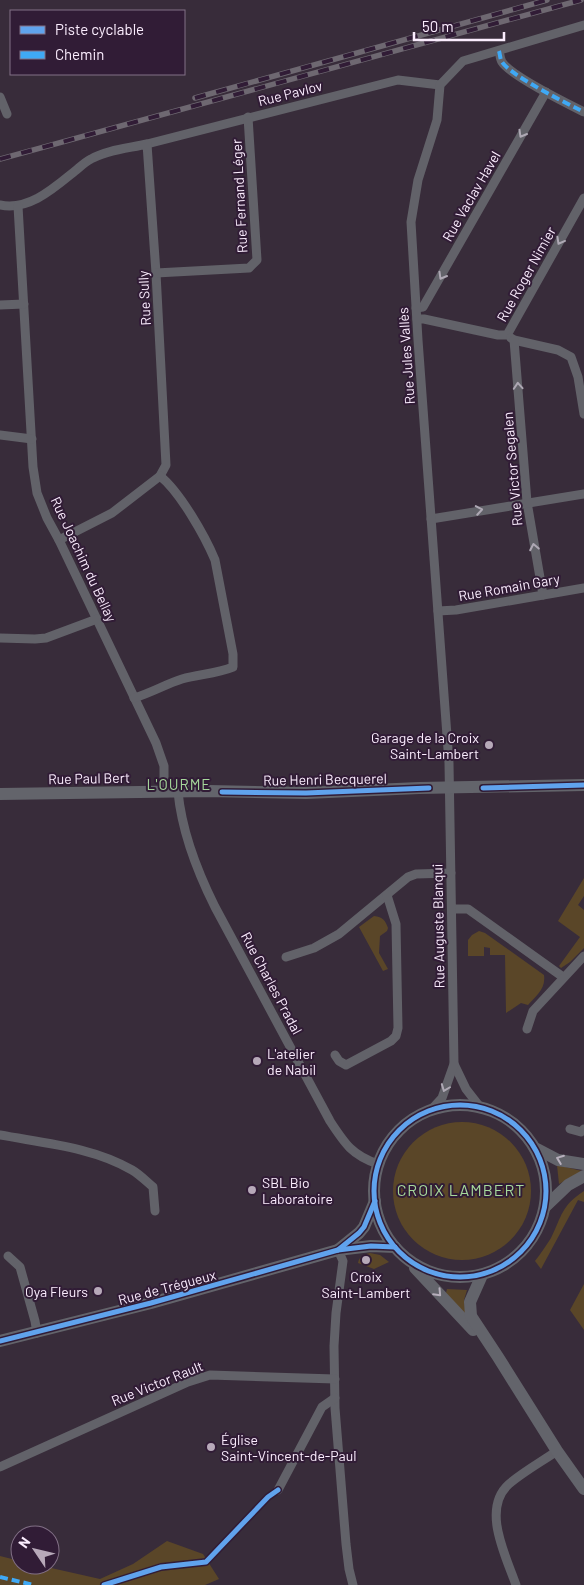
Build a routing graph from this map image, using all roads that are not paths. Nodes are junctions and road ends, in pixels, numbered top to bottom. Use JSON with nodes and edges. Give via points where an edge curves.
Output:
{"nodes":[{"id":1,"x":584,"y":25,"type":"edge"},
{"id":2,"x":499,"y":50,"type":"junction"},
{"id":3,"x":440,"y":85,"type":"junction"},
{"id":4,"x":546,"y":92,"type":"junction"},
{"id":5,"x":0,"y":97,"type":"edge"},
{"id":6,"x":584,"y":112,"type":"edge"},
{"id":7,"x":7,"y":114,"type":"dead end"},
{"id":8,"x":248,"y":117,"type":"junction"},
{"id":9,"x":147,"y":144,"type":"junction"},
{"id":10,"x":584,"y":198,"type":"edge"},
{"id":11,"x":0,"y":205,"type":"edge"},
{"id":12,"x":18,"y":206,"type":"junction"},
{"id":13,"x":156,"y":273,"type":"junction"},
{"id":14,"x":24,"y":304,"type":"junction"},
{"id":15,"x":0,"y":305,"type":"edge"},
{"id":16,"x":416,"y":308,"type":"junction"},
{"id":17,"x":417,"y":319,"type":"junction"},
{"id":18,"x":511,"y":337,"type":"junction"},
{"id":19,"x":584,"y":414,"type":"edge"},
{"id":20,"x":0,"y":435,"type":"edge"},
{"id":21,"x":32,"y":439,"type":"junction"},
{"id":22,"x":160,"y":476,"type":"junction"},
{"id":23,"x":584,"y":494,"type":"edge"},
{"id":24,"x":527,"y":502,"type":"junction"},
{"id":25,"x":431,"y":519,"type":"junction"},
{"id":26,"x":59,"y":540,"type":"junction"},
{"id":27,"x":584,"y":588,"type":"edge"},
{"id":28,"x":543,"y":595,"type":"junction"},
{"id":29,"x":438,"y":611,"type":"junction"},
{"id":30,"x":97,"y":619,"type":"junction"},
{"id":31,"x":0,"y":638,"type":"edge"},
{"id":32,"x":134,"y":698,"type":"junction"},
{"id":33,"x":584,"y":785,"type":"edge"},
{"id":34,"x":449,"y":788,"type":"junction"},
{"id":35,"x":164,"y":792,"type":"junction"},
{"id":36,"x":178,"y":792,"type":"junction"},
{"id":37,"x":0,"y":794,"type":"edge"},
{"id":38,"x":451,"y":873,"type":"junction"},
{"id":39,"x":387,"y":895,"type":"junction"},
{"id":40,"x":452,"y":908,"type":"junction"},
{"id":41,"x":584,"y":956,"type":"edge"},
{"id":42,"x":286,"y":957,"type":"dead end"},
{"id":43,"x":564,"y":976,"type":"junction"},
{"id":44,"x":527,"y":1029,"type":"dead end"},
{"id":45,"x":335,"y":1055,"type":"dead end"},
{"id":46,"x":454,"y":1064,"type":"junction"},
{"id":47,"x":480,"y":1107,"type":"junction"},
{"id":48,"x":431,"y":1110,"type":"junction"},
{"id":49,"x":570,"y":1129,"type":"dead end"},
{"id":50,"x":584,"y":1129,"type":"edge"},
{"id":51,"x":0,"y":1135,"type":"edge"},
{"id":52,"x":537,"y":1149,"type":"junction"},
{"id":53,"x":378,"y":1164,"type":"junction"},
{"id":54,"x":584,"y":1164,"type":"edge"},
{"id":55,"x":584,"y":1176,"type":"edge"},
{"id":56,"x":375,"y":1201,"type":"junction"},
{"id":57,"x":546,"y":1206,"type":"junction"},
{"id":58,"x":155,"y":1211,"type":"dead end"},
{"id":59,"x":395,"y":1247,"type":"junction"},
{"id":60,"x":338,"y":1250,"type":"junction"},
{"id":61,"x":8,"y":1256,"type":"dead end"},
{"id":62,"x":405,"y":1257,"type":"junction"},
{"id":63,"x":482,"y":1275,"type":"junction"},
{"id":64,"x":37,"y":1333,"type":"junction"},
{"id":65,"x":0,"y":1342,"type":"edge"},
{"id":66,"x":498,"y":1357,"type":"junction"},
{"id":67,"x":335,"y":1379,"type":"junction"},
{"id":68,"x":335,"y":1398,"type":"junction"},
{"id":69,"x":557,"y":1451,"type":"junction"},
{"id":70,"x":0,"y":1467,"type":"edge"},
{"id":71,"x":584,"y":1489,"type":"edge"},
{"id":72,"x":278,"y":1490,"type":"dead end"},
{"id":73,"x":353,"y":1585,"type":"edge"},
{"id":74,"x":516,"y":1585,"type":"edge"}],
"edges":[{"from":1,"to":2,"type":"street"},
{"from":2,"to":3,"type":"street","via":[[464,61]]},
{"from":2,"to":4,"type":"street","via":[[502,62],[510,70]]},
{"from":3,"to":8,"type":"street","name":"Rue Pavlov","via":[[398,80]]},
{"from":3,"to":16,"type":"street","name":"Rue Jules Vallès","via":[[437,120],[418,180],[411,222]]},
{"from":4,"to":6,"type":"street"},
{"from":4,"to":16,"type":"street","name":"Rue Vaclav Havel","one_way":true,"via":[[423,307]]},
{"from":5,"to":7,"type":"street"},
{"from":8,"to":9,"type":"street","name":"Rue Pavlov"},
{"from":8,"to":13,"type":"street","name":"Rue Fernand Léger","via":[[257,260],[249,268]]},
{"from":9,"to":12,"type":"street","via":[[91,159],[52,190]]},
{"from":9,"to":13,"type":"street","name":"Rue Sully"},
{"from":10,"to":18,"type":"street","name":"Rue Roger Nimier","one_way":true},
{"from":11,"to":12,"type":"street"},
{"from":12,"to":14,"type":"street","name":"Rue Joachim du Bellay"},
{"from":13,"to":22,"type":"street","name":"Rue Sully","via":[[166,456],[166,465]]},
{"from":14,"to":15,"type":"street"},
{"from":14,"to":21,"type":"street","name":"Rue Joachim du Bellay"},
{"from":16,"to":17,"type":"street","name":"Rue Jules Vallès"},
{"from":17,"to":18,"type":"street","name":"Rue Roger Nimier"},
{"from":17,"to":25,"type":"street","name":"Rue Jules Vallès"},
{"from":18,"to":19,"type":"street","via":[[558,350],[571,357]]},
{"from":24,"to":18,"type":"street","name":"Rue Victor Segalen","one_way":true},
{"from":20,"to":21,"type":"street"},
{"from":21,"to":26,"type":"street","name":"Rue Joachim du Bellay","via":[[37,493]]},
{"from":22,"to":26,"type":"street","via":[[112,513]]},
{"from":22,"to":32,"type":"street","via":[[175,491],[215,560],[233,667],[182,679]]},
{"from":23,"to":24,"type":"street"},
{"from":25,"to":24,"type":"street","one_way":true},
{"from":28,"to":24,"type":"street","name":"Rue Victor Segalen","one_way":true},
{"from":25,"to":29,"type":"street","name":"Rue Jules Vallès"},
{"from":26,"to":30,"type":"street","name":"Rue Joachim du Bellay"},
{"from":27,"to":28,"type":"street","name":"Rue Romain Gary"},
{"from":28,"to":29,"type":"street","name":"Rue Romain Gary"},
{"from":29,"to":34,"type":"street","name":"Rue Jules Vallès"},
{"from":30,"to":31,"type":"street","via":[[46,638]]},
{"from":30,"to":32,"type":"street","name":"Rue Joachim du Bellay"},
{"from":32,"to":35,"type":"street","name":"Rue Joachim du Bellay","via":[[164,766]]},
{"from":33,"to":34,"type":"main road","name":"Rue Henri Becquerel"},
{"from":34,"to":36,"type":"main road","name":"Rue Henri Becquerel","via":[[306,793]]},
{"from":34,"to":38,"type":"street","name":"Rue Auguste Blanqui"},
{"from":35,"to":36,"type":"main road","name":"Rue Paul Bert"},
{"from":35,"to":37,"type":"main road","name":"Rue Paul Bert"},
{"from":36,"to":53,"type":"street","name":"Rue Charles Pradal","via":[[181,816],[201,880],[215,907],[335,1129],[345,1144],[361,1158]]},
{"from":38,"to":39,"type":"street","via":[[416,874]]},
{"from":38,"to":40,"type":"street","name":"Rue Auguste Blanqui"},
{"from":39,"to":42,"type":"street","via":[[339,934],[314,948]]},
{"from":39,"to":45,"type":"street","via":[[396,924],[396,1036],[346,1064]]},
{"from":40,"to":43,"type":"street","via":[[468,909]]},
{"from":40,"to":46,"type":"street","name":"Rue Auguste Blanqui"},
{"from":41,"to":43,"type":"street"},
{"from":43,"to":44,"type":"street","via":[[533,1011]]},
{"from":46,"to":47,"type":"street","name":"Rue Auguste Blanqui","via":[[466,1089]]},
{"from":46,"to":48,"type":"street","name":"Rue Auguste Blanqui","one_way":true,"via":[[442,1098]]},
{"from":47,"to":48,"type":"main road","via":[[456,1105]]},
{"from":47,"to":52,"type":"main road","via":[[510,1120]]},
{"from":48,"to":53,"type":"main road","via":[[408,1122],[390,1141]]},
{"from":49,"to":50,"type":"street","via":[[581,1132]]},
{"from":51,"to":58,"type":"street","via":[[92,1153],[116,1161],[153,1187]]},
{"from":54,"to":52,"type":"main road","one_way":true,"via":[[558,1160]]},
{"from":52,"to":57,"type":"main road","via":[[545,1175]]},
{"from":53,"to":56,"type":"main road"},
{"from":55,"to":57,"type":"main road","via":[[568,1185]]},
{"from":56,"to":59,"type":"main road","via":[[381,1226]]},
{"from":56,"to":60,"type":"main road","name":"Rue de Trégueux","via":[[364,1227]]},
{"from":57,"to":63,"type":"main road","via":[[532,1238],[519,1254],[502,1267]]},
{"from":59,"to":60,"type":"main road","name":"Rue de Trégueux"},
{"from":59,"to":62,"type":"main road"},
{"from":60,"to":64,"type":"main road","name":"Rue de Trégueux"},
{"from":60,"to":67,"type":"street","via":[[343,1261],[336,1313]]},
{"from":61,"to":64,"type":"street","via":[[20,1267]]},
{"from":62,"to":63,"type":"main road","via":[[428,1271],[455,1277]]},
{"from":62,"to":66,"type":"main road","one_way":true},
{"from":63,"to":66,"type":"main road","via":[[470,1302],[471,1316]]},
{"from":64,"to":65,"type":"main road","name":"Rue de Trégueux"},
{"from":66,"to":69,"type":"main road"},
{"from":67,"to":68,"type":"street"},
{"from":67,"to":70,"type":"street","name":"Rue Victor Rault","via":[[210,1374]]},
{"from":68,"to":72,"type":"street","via":[[322,1407]]},
{"from":68,"to":73,"type":"street","via":[[346,1544]]},
{"from":69,"to":71,"type":"main road"},
{"from":69,"to":74,"type":"street","via":[[509,1484],[497,1503],[498,1533]]}]}
